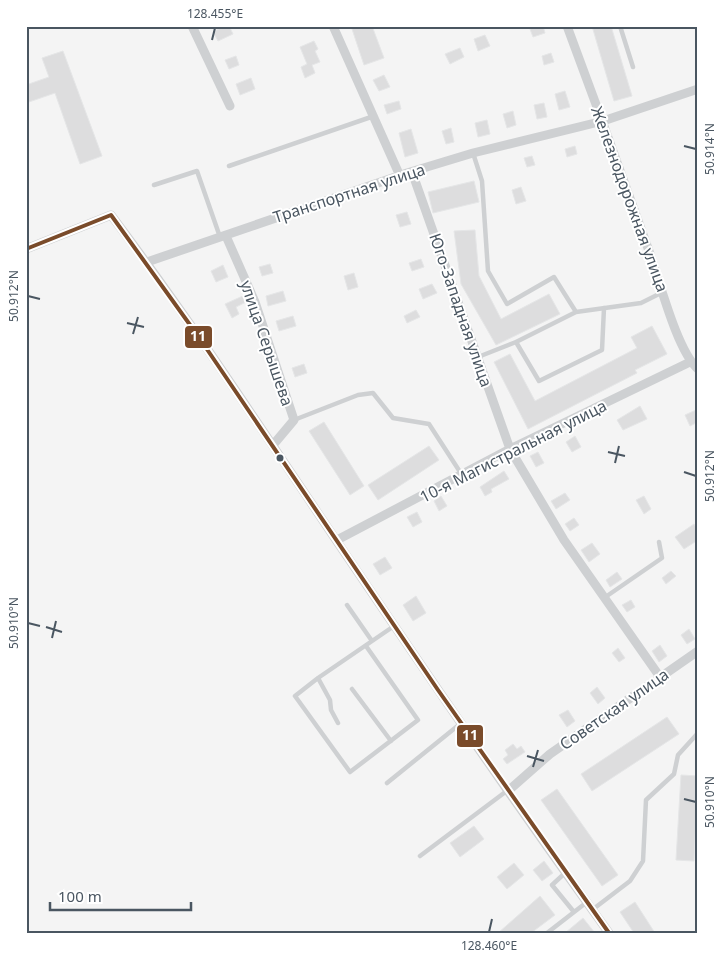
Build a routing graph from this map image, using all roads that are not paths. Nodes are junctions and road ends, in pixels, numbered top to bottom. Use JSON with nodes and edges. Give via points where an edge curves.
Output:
{"nodes":[{"id":1,"x":192,"y":26,"type":"edge"},
{"id":2,"x":333,"y":26,"type":"edge"},
{"id":3,"x":567,"y":26,"type":"edge"},
{"id":4,"x":620,"y":26,"type":"edge"},
{"id":5,"x":632,"y":67,"type":"dead end"},
{"id":6,"x":698,"y":89,"type":"edge"},
{"id":7,"x":230,"y":106,"type":"dead end"},
{"id":8,"x":374,"y":116,"type":"junction"},
{"id":9,"x":603,"y":121,"type":"junction"},
{"id":10,"x":473,"y":153,"type":"junction"},
{"id":11,"x":229,"y":166,"type":"dead end"},
{"id":12,"x":412,"y":172,"type":"junction"},
{"id":13,"x":400,"y":176,"type":"junction"},
{"id":14,"x":154,"y":185,"type":"dead end"},
{"id":15,"x":223,"y":237,"type":"junction"},
{"id":16,"x":26,"y":249,"type":"edge"},
{"id":17,"x":147,"y":262,"type":"junction"},
{"id":18,"x":663,"y":292,"type":"junction"},
{"id":19,"x":604,"y":308,"type":"junction"},
{"id":20,"x":576,"y":312,"type":"junction"},
{"id":21,"x":516,"y":342,"type":"junction"},
{"id":22,"x":478,"y":357,"type":"junction"},
{"id":23,"x":690,"y":362,"type":"junction"},
{"id":24,"x":698,"y":369,"type":"edge"},
{"id":25,"x":294,"y":420,"type":"junction"},
{"id":26,"x":273,"y":446,"type":"junction"},
{"id":27,"x":510,"y":450,"type":"junction"},
{"id":28,"x":462,"y":475,"type":"junction"},
{"id":29,"x":336,"y":540,"type":"junction"},
{"id":30,"x":660,"y":542,"type":"dead end"},
{"id":31,"x":604,"y":598,"type":"junction"},
{"id":32,"x":347,"y":605,"type":"dead end"},
{"id":33,"x":394,"y":626,"type":"junction"},
{"id":34,"x":372,"y":641,"type":"junction"},
{"id":35,"x":366,"y":646,"type":"junction"},
{"id":36,"x":698,"y":651,"type":"edge"},
{"id":37,"x":318,"y":678,"type":"junction"},
{"id":38,"x":660,"y":678,"type":"junction"},
{"id":39,"x":352,"y":689,"type":"dead end"},
{"id":40,"x":338,"y":723,"type":"dead end"},
{"id":41,"x":460,"y":724,"type":"junction"},
{"id":42,"x":698,"y":733,"type":"edge"},
{"id":43,"x":391,"y":741,"type":"junction"},
{"id":44,"x":387,"y":783,"type":"dead end"},
{"id":45,"x":509,"y":790,"type":"junction"},
{"id":46,"x":420,"y":856,"type":"dead end"},
{"id":47,"x":566,"y":872,"type":"junction"},
{"id":48,"x":590,"y":906,"type":"junction"},
{"id":49,"x":574,"y":912,"type":"junction"},
{"id":50,"x":546,"y":933,"type":"edge"},
{"id":51,"x":609,"y":933,"type":"edge"}],
"edges":[{"from":1,"to":7,"type":"street"},
{"from":2,"to":8,"type":"street"},
{"from":3,"to":9,"type":"street","name":"Железнодорожная улица"},
{"from":4,"to":5,"type":"lane"},
{"from":6,"to":9,"type":"street","name":"Транспортная улица"},
{"from":8,"to":11,"type":"lane"},
{"from":8,"to":13,"type":"street"},
{"from":9,"to":10,"type":"street","name":"Транспортная улица"},
{"from":9,"to":18,"type":"street","name":"Железнодорожная улица"},
{"from":10,"to":12,"type":"street","name":"Транспортная улица"},
{"from":10,"to":20,"type":"lane","via":[[482,181],[488,271],[507,304],[554,277]]},
{"from":12,"to":13,"type":"street","name":"Транспортная улица"},
{"from":12,"to":22,"type":"street","name":"Юго-Западная улица"},
{"from":13,"to":15,"type":"street","name":"Транспортная улица"},
{"from":14,"to":15,"type":"lane","via":[[197,171]]},
{"from":15,"to":17,"type":"street","name":"Транспортная улица"},
{"from":15,"to":25,"type":"street","name":"улица Серышева","via":[[255,302]]},
{"from":16,"to":17,"type":"street","via":[[111,215]]},
{"from":17,"to":26,"type":"street"},
{"from":18,"to":19,"type":"lane","via":[[641,304]]},
{"from":18,"to":23,"type":"street","name":"Железнодорожная улица"},
{"from":19,"to":20,"type":"lane"},
{"from":19,"to":21,"type":"lane","via":[[602,350],[539,382]]},
{"from":20,"to":21,"type":"lane"},
{"from":21,"to":22,"type":"lane"},
{"from":22,"to":27,"type":"street","name":"Юго-Западная улица"},
{"from":23,"to":24,"type":"street","name":"Железнодорожная улица"},
{"from":23,"to":27,"type":"street","name":"10-я Магистральная улица"},
{"from":25,"to":26,"type":"street","name":"улица Серышева"},
{"from":25,"to":28,"type":"lane","via":[[358,395],[374,393],[394,418],[429,424]]},
{"from":26,"to":29,"type":"street"},
{"from":27,"to":28,"type":"street","name":"10-я Магистральная улица"},
{"from":27,"to":31,"type":"street","name":"Юго-Западная улица","via":[[564,540]]},
{"from":28,"to":29,"type":"street","name":"10-я Магистральная улица"},
{"from":29,"to":33,"type":"street"},
{"from":30,"to":31,"type":"lane","via":[[662,558]]},
{"from":31,"to":38,"type":"street","name":"Юго-Западная улица"},
{"from":32,"to":34,"type":"lane"},
{"from":33,"to":34,"type":"lane"},
{"from":33,"to":41,"type":"street"},
{"from":34,"to":35,"type":"lane"},
{"from":35,"to":37,"type":"lane"},
{"from":35,"to":43,"type":"lane","via":[[418,720]]},
{"from":36,"to":38,"type":"street","name":"Советская улица"},
{"from":37,"to":40,"type":"lane"},
{"from":37,"to":43,"type":"lane","via":[[295,696],[350,772]]},
{"from":38,"to":45,"type":"street","name":"Советская улица","via":[[550,754]]},
{"from":39,"to":43,"type":"lane"},
{"from":41,"to":44,"type":"lane"},
{"from":41,"to":45,"type":"street"},
{"from":42,"to":48,"type":"lane","via":[[678,755],[674,774],[646,800],[643,862],[630,881]]},
{"from":45,"to":46,"type":"lane"},
{"from":45,"to":47,"type":"street"},
{"from":47,"to":48,"type":"street"},
{"from":47,"to":49,"type":"lane","via":[[552,885]]},
{"from":48,"to":49,"type":"lane"},
{"from":48,"to":51,"type":"street"},
{"from":49,"to":50,"type":"lane"}]}
